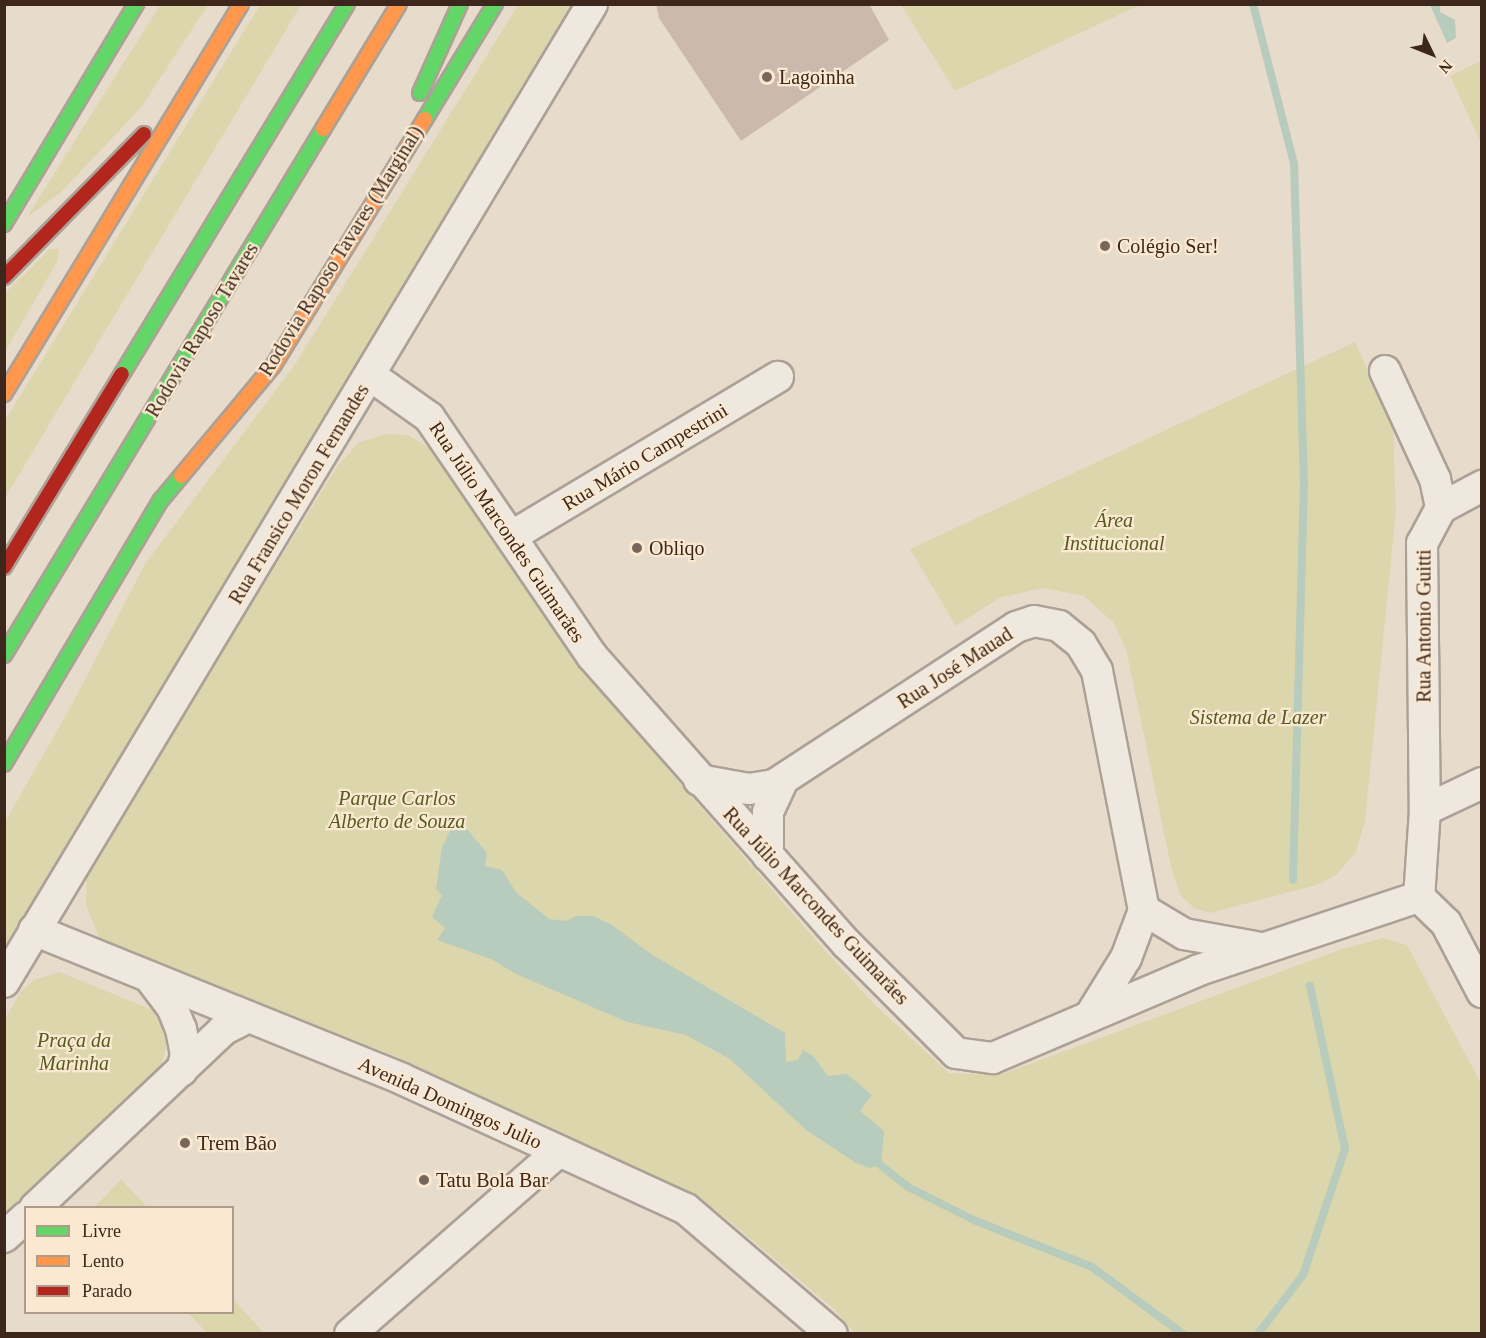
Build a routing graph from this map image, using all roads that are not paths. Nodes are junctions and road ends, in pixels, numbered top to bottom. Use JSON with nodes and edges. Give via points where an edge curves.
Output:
{"nodes":[{"id":1,"x":136,"y":4,"type":"edge"},
{"id":2,"x":241,"y":4,"type":"edge"},
{"id":3,"x":347,"y":4,"type":"edge"},
{"id":4,"x":399,"y":4,"type":"edge"},
{"id":5,"x":460,"y":4,"type":"edge"},
{"id":6,"x":495,"y":4,"type":"edge"},
{"id":7,"x":592,"y":4,"type":"edge"},
{"id":8,"x":226,"y":28,"type":"junction"},
{"id":9,"x":373,"y":202,"type":"junction"},
{"id":10,"x":4,"y":224,"type":"edge"},
{"id":11,"x":4,"y":277,"type":"edge"},
{"id":12,"x":1385,"y":371,"type":"dead end"},
{"id":13,"x":371,"y":376,"type":"junction"},
{"id":14,"x":778,"y":377,"type":"dead end"},
{"id":15,"x":4,"y":394,"type":"edge"},
{"id":16,"x":1482,"y":486,"type":"edge"},
{"id":17,"x":1441,"y":508,"type":"junction"},
{"id":18,"x":512,"y":536,"type":"junction"},
{"id":19,"x":4,"y":567,"type":"edge"},
{"id":20,"x":4,"y":655,"type":"edge"},
{"id":21,"x":4,"y":764,"type":"edge"},
{"id":22,"x":699,"y":780,"type":"junction"},
{"id":23,"x":783,"y":780,"type":"junction"},
{"id":24,"x":1482,"y":783,"type":"edge"},
{"id":25,"x":1425,"y":810,"type":"junction"},
{"id":26,"x":768,"y":856,"type":"junction"},
{"id":27,"x":1419,"y":897,"type":"junction"},
{"id":28,"x":1144,"y":910,"type":"junction"},
{"id":29,"x":34,"y":930,"type":"junction"},
{"id":30,"x":1261,"y":948,"type":"junction"},
{"id":31,"x":149,"y":977,"type":"junction"},
{"id":32,"x":4,"y":982,"type":"edge"},
{"id":33,"x":1482,"y":992,"type":"edge"},
{"id":34,"x":1090,"y":1016,"type":"junction"},
{"id":35,"x":247,"y":1018,"type":"junction"},
{"id":36,"x":182,"y":1070,"type":"junction"},
{"id":37,"x":559,"y":1151,"type":"junction"},
{"id":38,"x":37,"y":1206,"type":"edge"},
{"id":39,"x":24,"y":1219,"type":"edge"},
{"id":40,"x":4,"y":1237,"type":"edge"},
{"id":41,"x":819,"y":1329,"type":"edge"},
{"id":42,"x":350,"y":1334,"type":"edge"}],
"edges":[{"from":1,"to":10,"type":"main road"},
{"from":2,"to":8,"type":"main road"},
{"from":3,"to":19,"type":"main road"},
{"from":4,"to":20,"type":"main road","name":"Rodovia Raposo Tavares"},
{"from":5,"to":9,"type":"main road"},
{"from":6,"to":9,"type":"main road","name":"Rodovia Raposo Tavares (Marginal)"},
{"from":7,"to":13,"type":"street","name":"Rua Fransico Moron Fernandes"},
{"from":8,"to":11,"type":"main road","via":[[109,174]]},
{"from":8,"to":15,"type":"main road"},
{"from":9,"to":21,"type":"main road","name":"Rodovia Raposo Tavares (Marginal)","via":[[273,366],[161,500]]},
{"from":12,"to":17,"type":"street","via":[[1435,478]]},
{"from":13,"to":18,"type":"street","name":"Rua Júlio Marcondes Guimarães","via":[[429,417]]},
{"from":13,"to":29,"type":"street","name":"Rua Fransico Moron Fernandes"},
{"from":14,"to":18,"type":"street","name":"Rua Mário Campestrini"},
{"from":16,"to":17,"type":"street"},
{"from":17,"to":25,"type":"street","name":"Rua Antonio Guitti","via":[[1422,543]]},
{"from":18,"to":22,"type":"street","name":"Rua Júlio Marcondes Guimarães","via":[[592,656]]},
{"from":22,"to":23,"type":"street","name":"Rua José Mauad","via":[[758,790]]},
{"from":22,"to":26,"type":"street","name":"Rua Júlio Marcondes Guimarães"},
{"from":23,"to":26,"type":"street","via":[[768,812]]},
{"from":23,"to":28,"type":"street","name":"Rua José Mauad","via":[[1016,627],[1034,621],[1059,626],[1081,644],[1097,671]]},
{"from":24,"to":25,"type":"street"},
{"from":25,"to":27,"type":"street","name":"Rua Antonio Guitti"},
{"from":26,"to":34,"type":"street","name":"Rua Júlio Marcondes Guimarães","via":[[847,944],[956,1053],[993,1058]]},
{"from":27,"to":30,"type":"street","name":"Rua Júlio Marcondes Guimarães"},
{"from":27,"to":33,"type":"street","via":[[1446,923]]},
{"from":28,"to":30,"type":"street","via":[[1184,934]]},
{"from":28,"to":34,"type":"street","via":[[1126,958]]},
{"from":29,"to":31,"type":"street","name":"Avenida Domingos Julio"},
{"from":29,"to":32,"type":"street","name":"Rua Fransico Moron Fernandes"},
{"from":30,"to":34,"type":"street","name":"Rua Júlio Marcondes Guimarães"},
{"from":31,"to":35,"type":"street","name":"Avenida Domingos Julio"},
{"from":31,"to":36,"type":"street","via":[[161,989],[181,1029],[186,1055]]},
{"from":35,"to":36,"type":"street","via":[[223,1030]]},
{"from":35,"to":37,"type":"street","name":"Avenida Domingos Julio","via":[[402,1079]]},
{"from":36,"to":38,"type":"street"},
{"from":37,"to":41,"type":"street","name":"Avenida Domingos Julio","via":[[686,1209]]},
{"from":37,"to":42,"type":"street"},
{"from":39,"to":40,"type":"street"}]}
